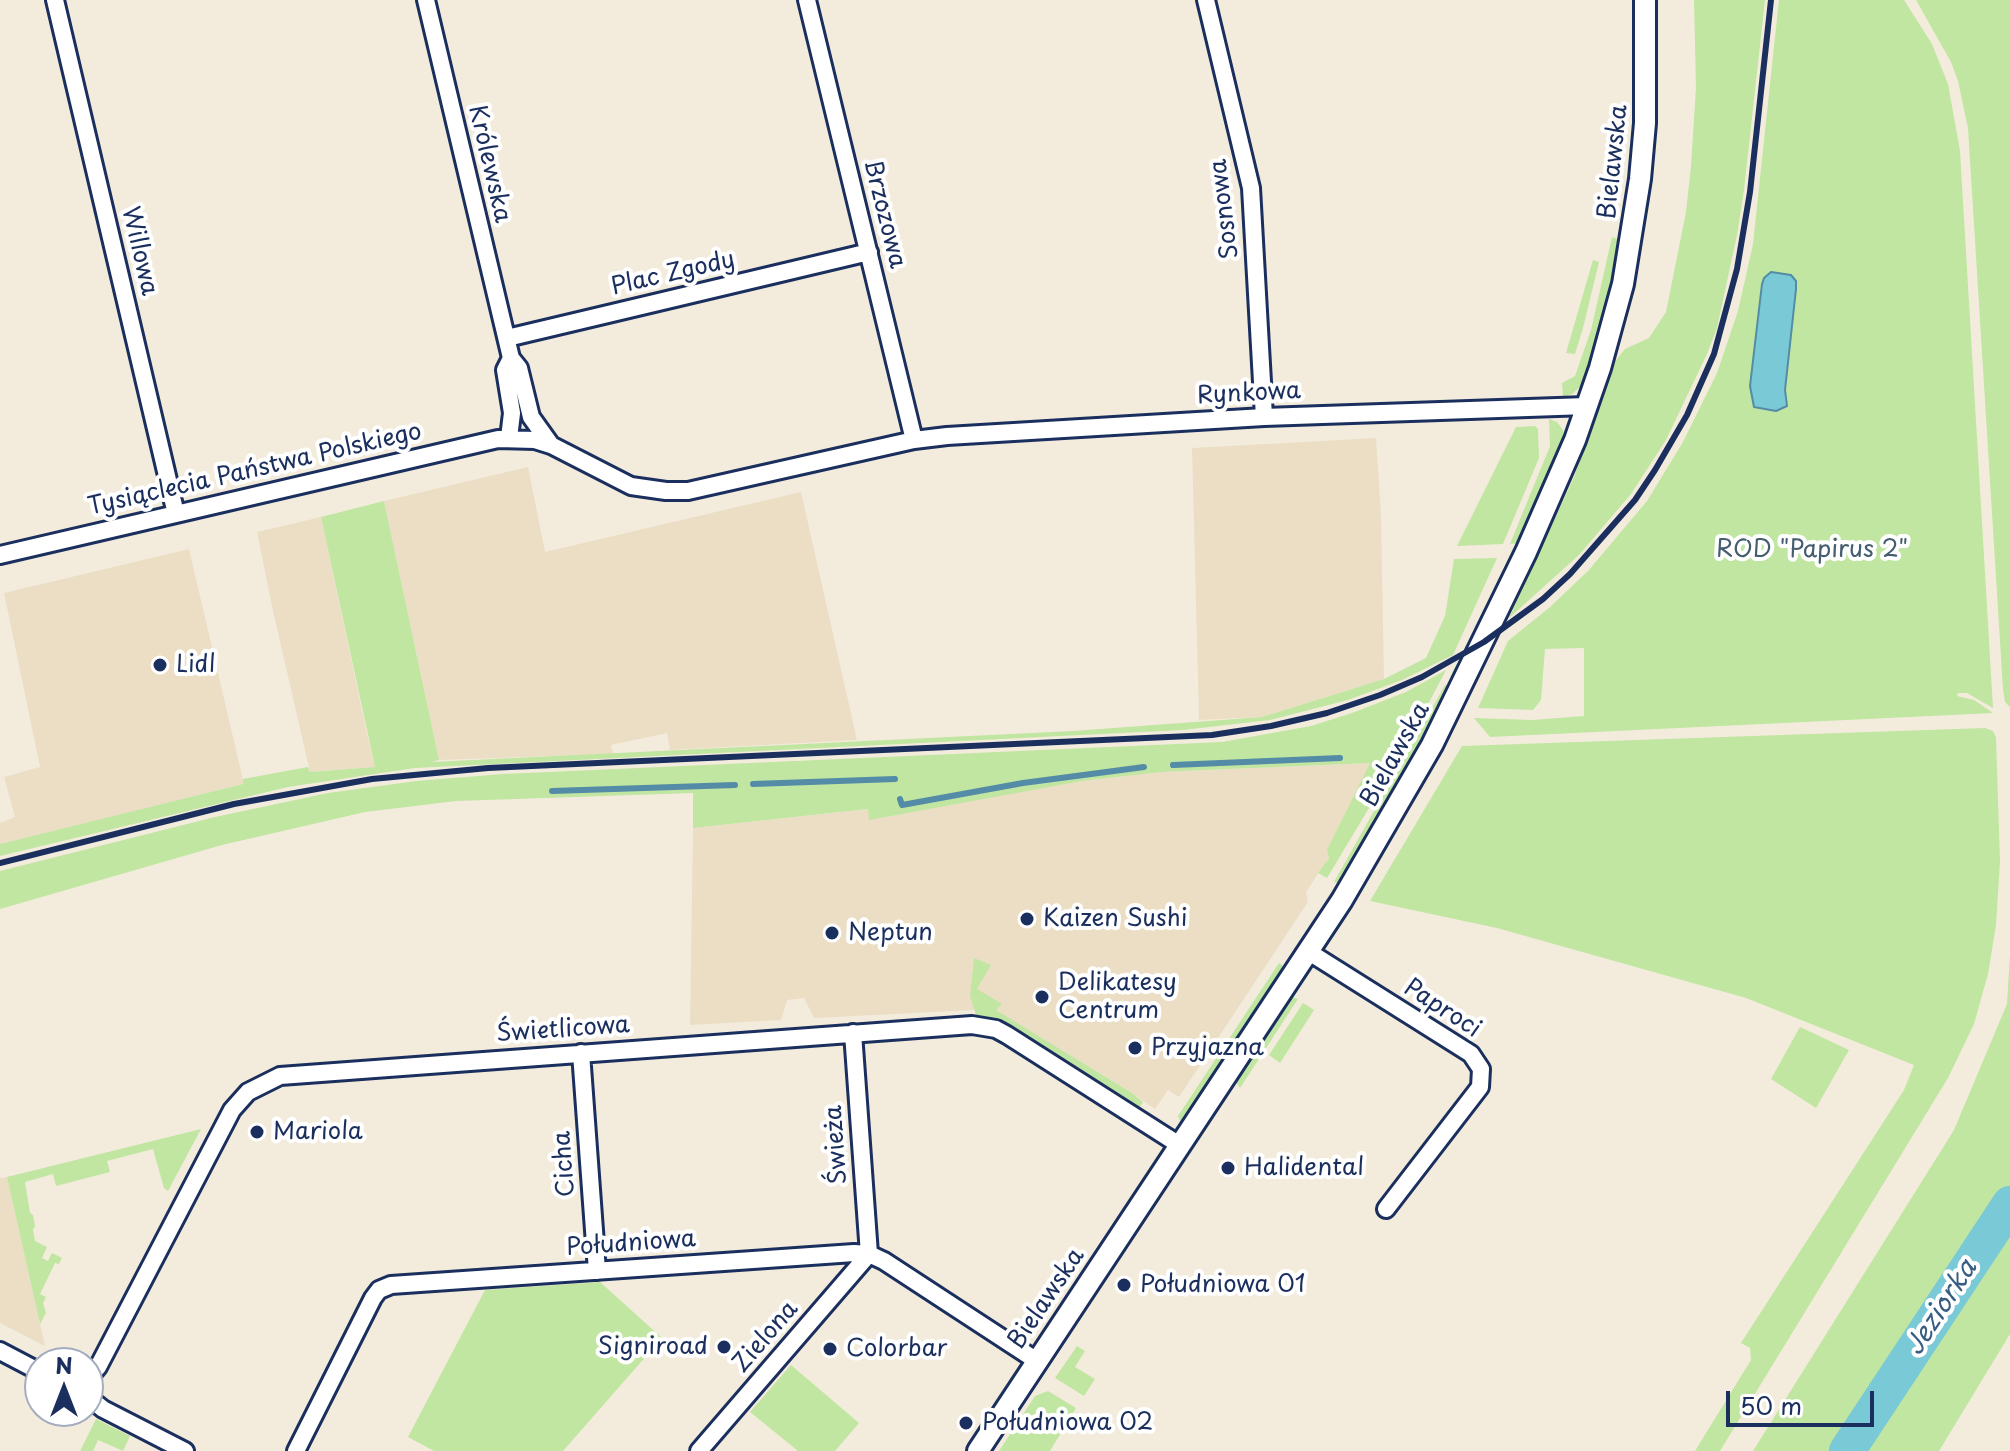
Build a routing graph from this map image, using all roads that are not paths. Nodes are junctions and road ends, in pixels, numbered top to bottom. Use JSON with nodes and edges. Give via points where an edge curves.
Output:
{"nodes":[{"id":1,"x":55,"y":0,"type":"edge"},
{"id":2,"x":426,"y":0,"type":"edge"},
{"id":3,"x":807,"y":0,"type":"edge"},
{"id":4,"x":1206,"y":0,"type":"edge"},
{"id":5,"x":1645,"y":0,"type":"edge"},
{"id":6,"x":869,"y":252,"type":"junction"},
{"id":7,"x":507,"y":338,"type":"junction"},
{"id":8,"x":511,"y":358,"type":"junction"},
{"id":9,"x":1587,"y":406,"type":"junction"},
{"id":10,"x":1264,"y":417,"type":"junction"},
{"id":11,"x":515,"y":438,"type":"junction"},
{"id":12,"x":914,"y":440,"type":"junction"},
{"id":13,"x":551,"y":445,"type":"junction"},
{"id":14,"x":176,"y":514,"type":"junction"},
{"id":15,"x":0,"y":555,"type":"edge"},
{"id":16,"x":1309,"y":952,"type":"junction"},
{"id":17,"x":853,"y":1033,"type":"junction"},
{"id":18,"x":581,"y":1053,"type":"junction"},
{"id":19,"x":1181,"y":1146,"type":"junction"},
{"id":20,"x":1386,"y":1209,"type":"dead end"},
{"id":21,"x":869,"y":1254,"type":"junction"},
{"id":22,"x":597,"y":1271,"type":"junction"},
{"id":23,"x":0,"y":1351,"type":"edge"},
{"id":24,"x":104,"y":1355,"type":"edge"},
{"id":25,"x":1037,"y":1361,"type":"junction"},
{"id":26,"x":24,"y":1364,"type":"edge"},
{"id":27,"x":104,"y":1410,"type":"edge"},
{"id":28,"x":185,"y":1451,"type":"edge"},
{"id":29,"x":296,"y":1451,"type":"edge"},
{"id":30,"x":699,"y":1451,"type":"edge"},
{"id":31,"x":978,"y":1451,"type":"edge"}],
"edges":[{"from":1,"to":14,"type":"street","name":"Willowa"},
{"from":2,"to":7,"type":"street","name":"Królewska"},
{"from":3,"to":6,"type":"street","name":"Brzozowa"},
{"from":4,"to":10,"type":"street","name":"Sosnowa","via":[[1251,188]]},
{"from":5,"to":9,"type":"street","name":"Bielawska","via":[[1647,81],[1639,192],[1617,307]]},
{"from":6,"to":7,"type":"street","name":"Plac Zgody"},
{"from":6,"to":12,"type":"street","name":"Brzozowa"},
{"from":7,"to":8,"type":"street"},
{"from":8,"to":11,"type":"street","via":[[505,370]]},
{"from":8,"to":13,"type":"street","via":[[519,368],[531,417]]},
{"from":9,"to":10,"type":"street","name":"Rynkowa"},
{"from":9,"to":16,"type":"street","name":"Bielawska","via":[[1562,472],[1451,708]]},
{"from":10,"to":12,"type":"street","name":"Rynkowa"},
{"from":11,"to":13,"type":"street"},
{"from":11,"to":14,"type":"street","name":"Tysiąclecia Państwa Polskiego","via":[[478,442]]},
{"from":12,"to":13,"type":"street","via":[[688,491],[631,486]]},
{"from":14,"to":15,"type":"street","name":"Tysiąclecia Państwa Polskiego"},
{"from":16,"to":19,"type":"street","name":"Bielawska"},
{"from":16,"to":20,"type":"street","name":"Paproci","via":[[1471,1054],[1481,1069],[1480,1087]]},
{"from":17,"to":18,"type":"street","name":"Świetlicowa"},
{"from":17,"to":19,"type":"street","name":"Świetlicowa","via":[[964,1025],[996,1029]]},
{"from":17,"to":21,"type":"street","name":"Świeża"},
{"from":18,"to":22,"type":"street","name":"Cicha"},
{"from":18,"to":24,"type":"street","name":"Świetlicowa","via":[[291,1074],[248,1092],[225,1121]]},
{"from":19,"to":25,"type":"street","name":"Bielawska"},
{"from":21,"to":22,"type":"street","name":"Południowa"},
{"from":21,"to":25,"type":"street"},
{"from":21,"to":30,"type":"street","name":"Zielona"},
{"from":22,"to":29,"type":"street","name":"Południowa","via":[[379,1290]]},
{"from":23,"to":26,"type":"street"},
{"from":25,"to":31,"type":"street","name":"Bielawska"},
{"from":27,"to":28,"type":"street"}]}
